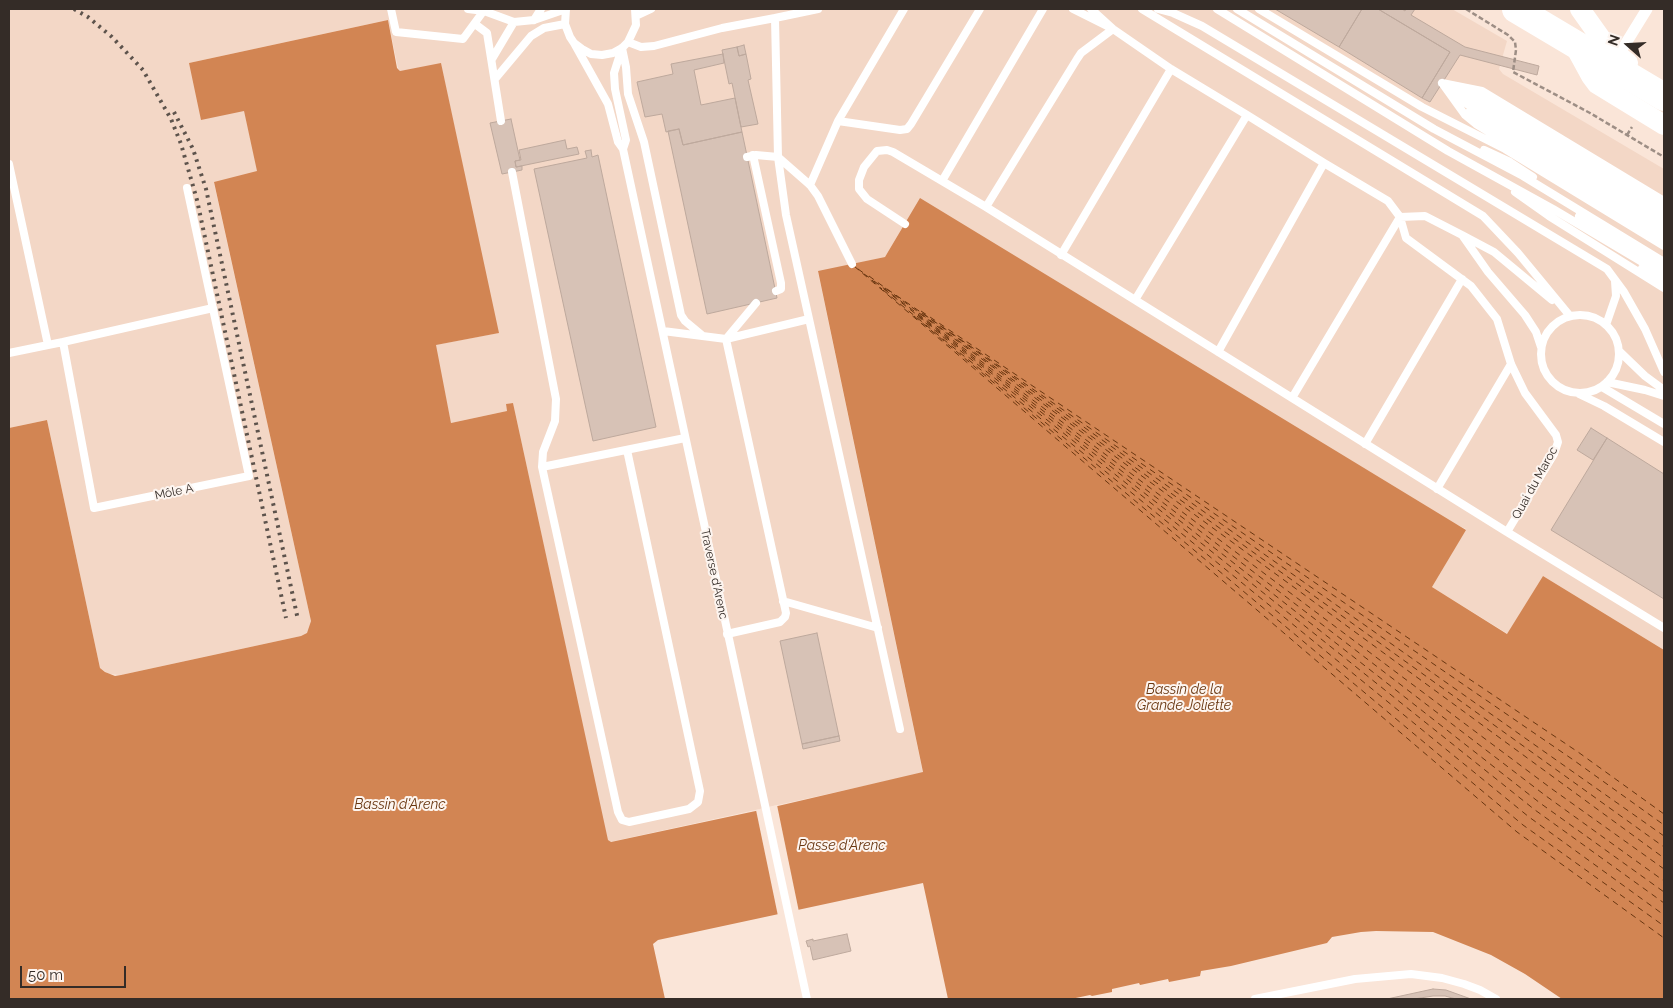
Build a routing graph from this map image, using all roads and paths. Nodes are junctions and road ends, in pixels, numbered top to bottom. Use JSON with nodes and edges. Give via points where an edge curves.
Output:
{"nodes":[{"id":1,"x":391,"y":9,"type":"edge"},
{"id":2,"x":468,"y":9,"type":"edge"},
{"id":3,"x":541,"y":9,"type":"edge"},
{"id":4,"x":566,"y":9,"type":"edge"},
{"id":5,"x":651,"y":9,"type":"edge"},
{"id":6,"x":818,"y":9,"type":"edge"},
{"id":7,"x":904,"y":9,"type":"edge"},
{"id":8,"x":980,"y":9,"type":"edge"},
{"id":9,"x":1043,"y":9,"type":"edge"},
{"id":10,"x":1073,"y":9,"type":"edge"},
{"id":11,"x":1091,"y":9,"type":"edge"},
{"id":12,"x":1142,"y":9,"type":"edge"},
{"id":13,"x":1158,"y":9,"type":"edge"},
{"id":14,"x":1217,"y":9,"type":"edge"},
{"id":15,"x":1237,"y":9,"type":"edge"},
{"id":16,"x":1259,"y":9,"type":"edge"},
{"id":17,"x":1466,"y":9,"type":"edge"},
{"id":18,"x":1516,"y":9,"type":"edge"},
{"id":19,"x":1530,"y":9,"type":"edge"},
{"id":20,"x":1580,"y":9,"type":"edge"},
{"id":21,"x":1647,"y":9,"type":"edge"},
{"id":22,"x":485,"y":10,"type":"edge"},
{"id":23,"x":635,"y":12,"type":"edge"},
{"id":24,"x":775,"y":18,"type":"junction"},
{"id":25,"x":534,"y":20,"type":"junction"},
{"id":26,"x":514,"y":22,"type":"junction"},
{"id":27,"x":475,"y":24,"type":"junction"},
{"id":28,"x":565,"y":24,"type":"junction"},
{"id":29,"x":1113,"y":29,"type":"junction"},
{"id":30,"x":574,"y":42,"type":"junction"},
{"id":31,"x":625,"y":45,"type":"junction"},
{"id":32,"x":1618,"y":56,"type":"junction"},
{"id":33,"x":492,"y":59,"type":"junction"},
{"id":34,"x":1171,"y":69,"type":"junction"},
{"id":35,"x":495,"y":80,"type":"junction"},
{"id":36,"x":1442,"y":83,"type":"junction"},
{"id":37,"x":1664,"y":85,"type":"edge"},
{"id":38,"x":1664,"y":97,"type":"edge"},
{"id":39,"x":610,"y":111,"type":"junction"},
{"id":40,"x":1247,"y":115,"type":"junction"},
{"id":41,"x":501,"y":121,"type":"dead end"},
{"id":42,"x":838,"y":121,"type":"junction"},
{"id":43,"x":1664,"y":124,"type":"edge"},
{"id":44,"x":623,"y":128,"type":"junction"},
{"id":45,"x":1632,"y":128,"type":"dead end"},
{"id":46,"x":1434,"y":129,"type":"junction"},
{"id":47,"x":1628,"y":135,"type":"junction"},
{"id":48,"x":624,"y":149,"type":"junction"},
{"id":49,"x":778,"y":156,"type":"junction"},
{"id":50,"x":1664,"y":157,"type":"edge"},
{"id":51,"x":1324,"y":163,"type":"junction"},
{"id":52,"x":9,"y":164,"type":"edge"},
{"id":53,"x":512,"y":172,"type":"dead end"},
{"id":54,"x":1487,"y":172,"type":"junction"},
{"id":55,"x":942,"y":181,"type":"junction"},
{"id":56,"x":810,"y":185,"type":"junction"},
{"id":57,"x":187,"y":188,"type":"dead end"},
{"id":58,"x":1664,"y":201,"type":"edge"},
{"id":59,"x":986,"y":208,"type":"junction"},
{"id":60,"x":1664,"y":210,"type":"edge"},
{"id":61,"x":1400,"y":217,"type":"junction"},
{"id":62,"x":1664,"y":218,"type":"edge"},
{"id":63,"x":905,"y":224,"type":"dead end"},
{"id":64,"x":1664,"y":225,"type":"edge"},
{"id":65,"x":1664,"y":232,"type":"edge"},
{"id":66,"x":1462,"y":235,"type":"junction"},
{"id":67,"x":1664,"y":238,"type":"edge"},
{"id":68,"x":1664,"y":246,"type":"edge"},
{"id":69,"x":1061,"y":255,"type":"junction"},
{"id":70,"x":1664,"y":256,"type":"edge"},
{"id":71,"x":1664,"y":262,"type":"edge"},
{"id":72,"x":852,"y":264,"type":"dead end"},
{"id":73,"x":1664,"y":268,"type":"edge"},
{"id":74,"x":1664,"y":275,"type":"edge"},
{"id":75,"x":1462,"y":279,"type":"junction"},
{"id":76,"x":1616,"y":281,"type":"junction"},
{"id":77,"x":1664,"y":282,"type":"edge"},
{"id":78,"x":1664,"y":288,"type":"edge"},
{"id":79,"x":776,"y":291,"type":"dead end"},
{"id":80,"x":1134,"y":300,"type":"junction"},
{"id":81,"x":756,"y":303,"type":"dead end"},
{"id":82,"x":213,"y":308,"type":"junction"},
{"id":83,"x":1570,"y":316,"type":"junction"},
{"id":84,"x":809,"y":319,"type":"junction"},
{"id":85,"x":1606,"y":325,"type":"junction"},
{"id":86,"x":663,"y":331,"type":"junction"},
{"id":87,"x":703,"y":336,"type":"junction"},
{"id":88,"x":726,"y":339,"type":"junction"},
{"id":89,"x":63,"y":342,"type":"junction"},
{"id":90,"x":48,"y":345,"type":"junction"},
{"id":91,"x":1542,"y":347,"type":"junction"},
{"id":92,"x":1619,"y":351,"type":"junction"},
{"id":93,"x":1218,"y":352,"type":"junction"},
{"id":94,"x":9,"y":353,"type":"edge"},
{"id":95,"x":1511,"y":364,"type":"junction"},
{"id":96,"x":1664,"y":372,"type":"edge"},
{"id":97,"x":1604,"y":384,"type":"junction"},
{"id":98,"x":1664,"y":390,"type":"edge"},
{"id":99,"x":1578,"y":393,"type":"junction"},
{"id":100,"x":1664,"y":396,"type":"edge"},
{"id":101,"x":1292,"y":398,"type":"junction"},
{"id":102,"x":1664,"y":424,"type":"edge"},
{"id":103,"x":685,"y":438,"type":"junction"},
{"id":104,"x":1664,"y":442,"type":"edge"},
{"id":105,"x":1365,"y":444,"type":"junction"},
{"id":106,"x":627,"y":450,"type":"junction"},
{"id":107,"x":542,"y":467,"type":"junction"},
{"id":108,"x":1437,"y":489,"type":"junction"},
{"id":109,"x":1507,"y":532,"type":"junction"},
{"id":110,"x":783,"y":601,"type":"junction"},
{"id":111,"x":878,"y":628,"type":"junction"},
{"id":112,"x":1664,"y":628,"type":"edge"},
{"id":113,"x":727,"y":634,"type":"junction"},
{"id":114,"x":900,"y":729,"type":"dead end"},
{"id":115,"x":807,"y":999,"type":"edge"},
{"id":116,"x":1255,"y":999,"type":"edge"},
{"id":117,"x":1496,"y":999,"type":"edge"}],
"edges":[{"from":1,"to":27,"type":"lane","via":[[396,32],[463,39]]},
{"from":2,"to":22,"type":"lane"},
{"from":3,"to":25,"type":"lane"},
{"from":4,"to":25,"type":"lane"},
{"from":4,"to":28,"type":"lane"},
{"from":5,"to":23,"type":"lane"},
{"from":6,"to":24,"type":"lane"},
{"from":7,"to":42,"type":"lane"},
{"from":8,"to":42,"type":"lane","via":[[907,128],[900,130]]},
{"from":9,"to":55,"type":"lane"},
{"from":10,"to":29,"type":"lane"},
{"from":11,"to":29,"type":"lane"},
{"from":12,"to":83,"type":"lane","via":[[1482,216]]},
{"from":13,"to":76,"type":"lane","via":[[1202,26],[1607,269]]},
{"from":14,"to":54,"type":"lane"},
{"from":15,"to":46,"type":"lane"},
{"from":16,"to":68,"type":"lane","via":[[1422,107],[1505,149]]},
{"from":17,"to":47,"type":"path","via":[[1514,42],[1513,72]]},
{"from":18,"to":38,"type":"highway"},
{"from":19,"to":43,"type":"street","via":[[1563,28],[1597,84]]},
{"from":20,"to":32,"type":"street","via":[[1607,47]]},
{"from":21,"to":32,"type":"street"},
{"from":22,"to":26,"type":"lane"},
{"from":22,"to":27,"type":"lane"},
{"from":23,"to":31,"type":"lane","name":"Traverse d'Arenc","via":[[636,25]]},
{"from":24,"to":31,"type":"lane","via":[[654,46]]},
{"from":24,"to":49,"type":"lane"},
{"from":25,"to":26,"type":"lane"},
{"from":26,"to":33,"type":"lane"},
{"from":27,"to":33,"type":"lane","via":[[487,34]]},
{"from":28,"to":30,"type":"lane","name":"Traverse d'Arenc"},
{"from":28,"to":35,"type":"lane","via":[[544,28],[531,36]]},
{"from":29,"to":34,"type":"lane","name":"Quai du Maroc"},
{"from":29,"to":59,"type":"lane","via":[[1081,53]]},
{"from":30,"to":31,"type":"lane","via":[[582,50],[597,54],[613,53]]},
{"from":30,"to":39,"type":"lane","name":"Traverse d'Arenc"},
{"from":31,"to":44,"type":"lane","name":"Traverse d'Arenc","via":[[614,73]]},
{"from":31,"to":87,"type":"lane","via":[[628,94],[644,142],[681,315]]},
{"from":32,"to":37,"type":"street"},
{"from":33,"to":35,"type":"lane"},
{"from":34,"to":40,"type":"lane","name":"Quai du Maroc"},
{"from":34,"to":69,"type":"lane"},
{"from":35,"to":41,"type":"lane"},
{"from":36,"to":58,"type":"lane","via":[[1482,91]]},
{"from":36,"to":60,"type":"lane","via":[[1482,98]]},
{"from":36,"to":62,"type":"lane"},
{"from":36,"to":64,"type":"lane","via":[[1467,104]]},
{"from":36,"to":65,"type":"lane","via":[[1469,113]]},
{"from":36,"to":67,"type":"lane","via":[[1465,116],[1476,124]]},
{"from":39,"to":44,"type":"lane"},
{"from":39,"to":48,"type":"lane","name":"Traverse d'Arenc","via":[[618,142]]},
{"from":40,"to":51,"type":"lane","name":"Quai du Maroc"},
{"from":40,"to":80,"type":"lane"},
{"from":42,"to":56,"type":"lane"},
{"from":44,"to":48,"type":"lane","name":"Traverse d'Arenc"},
{"from":45,"to":47,"type":"path"},
{"from":46,"to":70,"type":"lane","via":[[1510,162]]},
{"from":46,"to":71,"type":"lane","via":[[1523,176]]},
{"from":46,"to":73,"type":"lane"},
{"from":47,"to":50,"type":"path"},
{"from":48,"to":86,"type":"lane","name":"Traverse d'Arenc"},
{"from":49,"to":56,"type":"lane"},
{"from":49,"to":79,"type":"lane","via":[[750,156],[781,284],[781,289]]},
{"from":49,"to":84,"type":"lane","via":[[786,214]]},
{"from":51,"to":61,"type":"lane","name":"Quai du Maroc","via":[[1388,200]]},
{"from":51,"to":93,"type":"lane"},
{"from":52,"to":90,"type":"lane"},
{"from":53,"to":107,"type":"lane","via":[[556,399]]},
{"from":54,"to":74,"type":"lane"},
{"from":54,"to":77,"type":"lane"},
{"from":54,"to":78,"type":"lane","via":[[1549,216]]},
{"from":55,"to":59,"type":"lane"},
{"from":55,"to":63,"type":"lane","via":[[893,152],[874,152],[860,176],[860,192]]},
{"from":56,"to":72,"type":"lane"},
{"from":57,"to":82,"type":"lane","name":"Môle A"},
{"from":59,"to":69,"type":"lane"},
{"from":61,"to":66,"type":"lane","via":[[1425,216]]},
{"from":61,"to":75,"type":"lane","name":"Quai du Maroc","via":[[1406,238]]},
{"from":61,"to":101,"type":"lane"},
{"from":66,"to":83,"type":"lane","via":[[1494,252]]},
{"from":66,"to":91,"type":"lane","via":[[1525,315]]},
{"from":69,"to":80,"type":"lane"},
{"from":75,"to":95,"type":"lane","name":"Quai du Maroc","via":[[1497,319]]},
{"from":75,"to":105,"type":"lane"},
{"from":76,"to":85,"type":"lane","via":[[1616,296]]},
{"from":76,"to":96,"type":"lane","via":[[1645,328]]},
{"from":80,"to":93,"type":"lane"},
{"from":81,"to":88,"type":"lane"},
{"from":82,"to":89,"type":"lane"},
{"from":82,"to":89,"type":"lane","name":"Môle A","via":[[249,476],[94,508]]},
{"from":83,"to":85,"type":"lane","via":[[1596,318]]},
{"from":83,"to":91,"type":"lane","via":[[1552,327]]},
{"from":84,"to":88,"type":"lane"},
{"from":84,"to":111,"type":"lane"},
{"from":85,"to":92,"type":"lane","via":[[1615,337]]},
{"from":86,"to":87,"type":"lane"},
{"from":86,"to":103,"type":"lane","name":"Traverse d'Arenc"},
{"from":87,"to":88,"type":"lane"},
{"from":88,"to":110,"type":"lane"},
{"from":89,"to":90,"type":"lane"},
{"from":90,"to":94,"type":"lane"},
{"from":91,"to":99,"type":"lane","via":[[1541,358],[1549,379],[1568,391]]},
{"from":92,"to":97,"type":"lane","via":[[1616,368]]},
{"from":92,"to":98,"type":"lane"},
{"from":93,"to":101,"type":"lane"},
{"from":95,"to":108,"type":"lane"},
{"from":95,"to":109,"type":"lane","name":"Quai du Maroc","via":[[1525,393],[1558,442]]},
{"from":97,"to":99,"type":"lane","via":[[1591,392]]},
{"from":97,"to":100,"type":"lane"},
{"from":97,"to":102,"type":"lane"},
{"from":99,"to":104,"type":"lane"},
{"from":101,"to":105,"type":"lane"},
{"from":103,"to":106,"type":"lane"},
{"from":103,"to":113,"type":"lane","name":"Traverse d'Arenc"},
{"from":105,"to":108,"type":"lane"},
{"from":106,"to":107,"type":"lane"},
{"from":106,"to":107,"type":"lane","via":[[700,791],[698,802],[689,809],[634,822],[624,822],[619,817]]},
{"from":108,"to":109,"type":"lane"},
{"from":109,"to":112,"type":"lane","name":"Quai du Maroc"},
{"from":110,"to":111,"type":"lane"},
{"from":110,"to":113,"type":"lane","via":[[786,613],[780,622]]},
{"from":111,"to":114,"type":"lane"},
{"from":113,"to":115,"type":"lane","name":"Traverse d'Arenc"},
{"from":116,"to":117,"type":"lane","via":[[1355,979],[1411,974],[1464,984]]}]}
